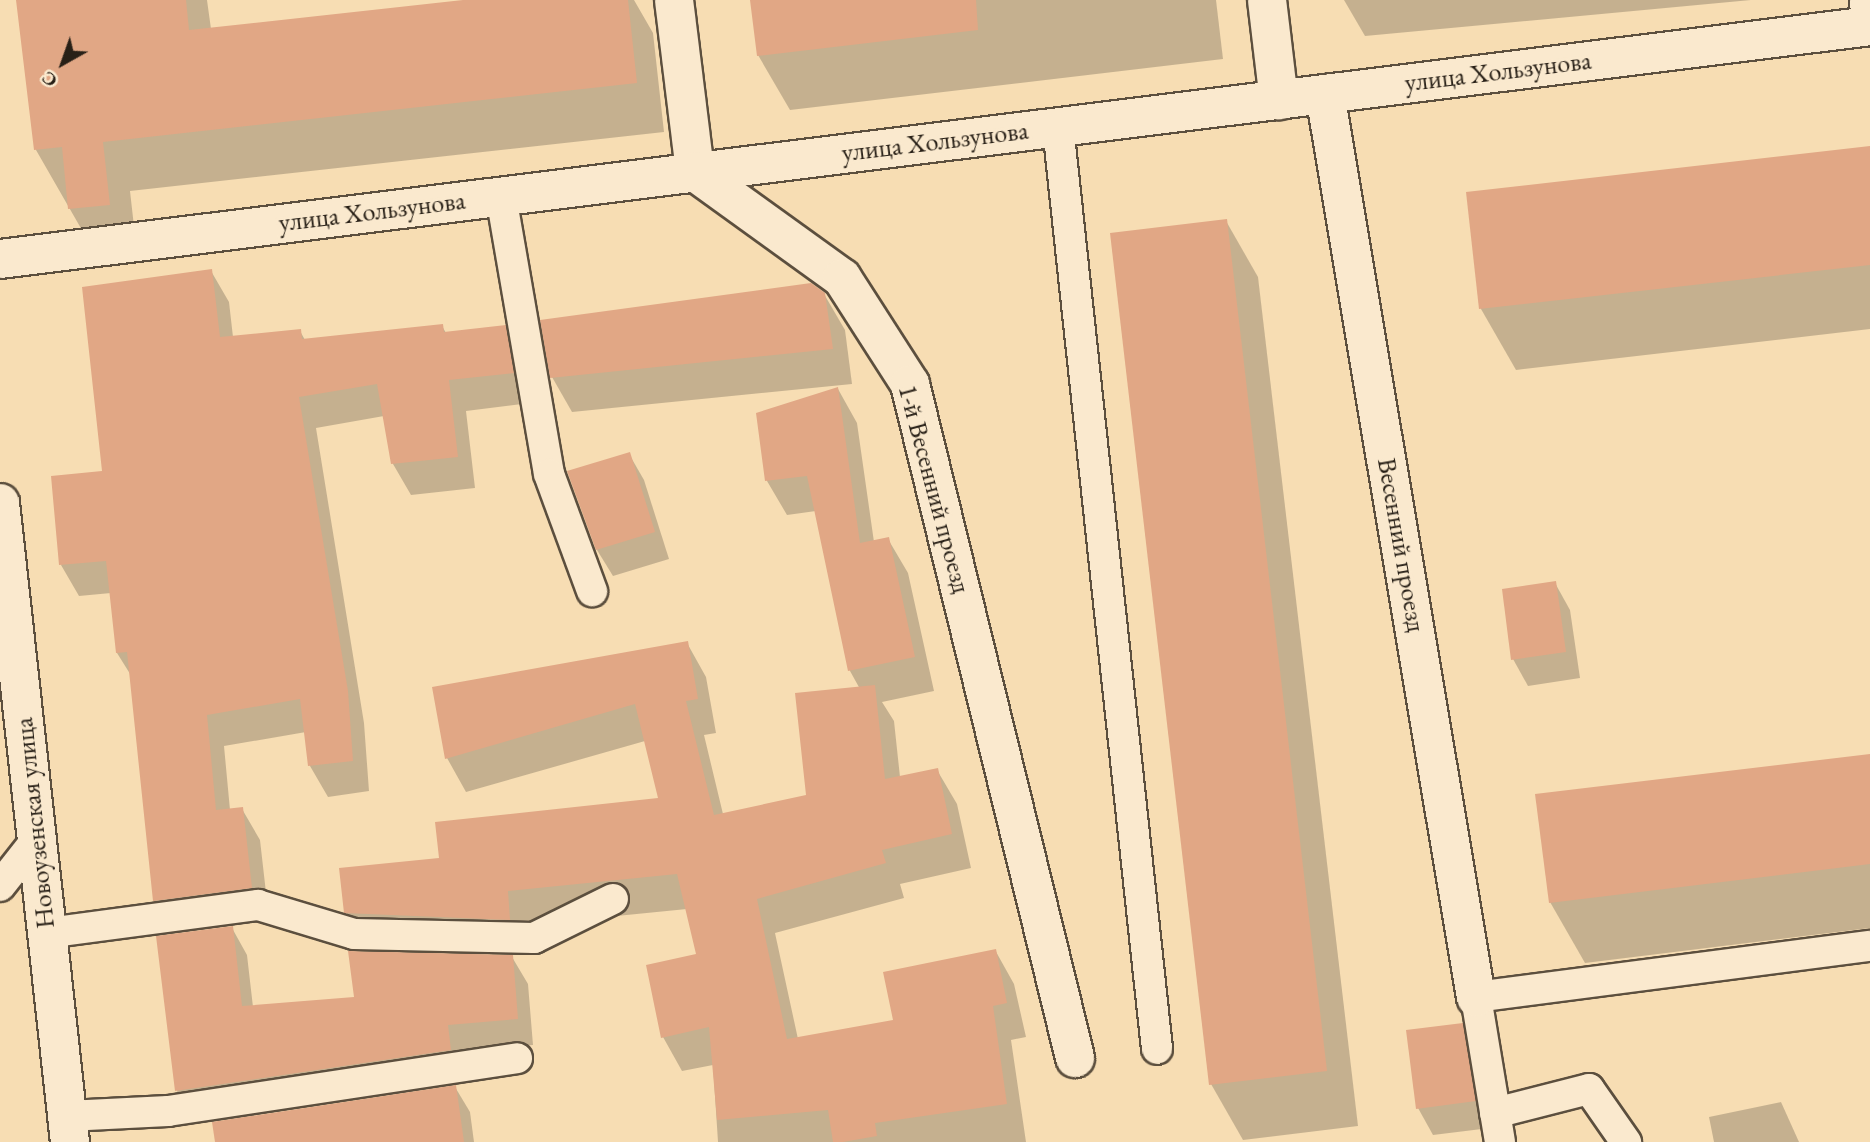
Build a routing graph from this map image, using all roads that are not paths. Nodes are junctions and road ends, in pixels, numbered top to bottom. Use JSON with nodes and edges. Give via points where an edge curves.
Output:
{"nodes":[{"id":1,"x":674,"y":0,"type":"edge"},
{"id":2,"x":1267,"y":0,"type":"edge"},
{"id":3,"x":1867,"y":18,"type":"edge"},
{"id":4,"x":1325,"y":94,"type":"junction"},
{"id":5,"x":1279,"y":100,"type":"junction"},
{"id":6,"x":1058,"y":127,"type":"junction"},
{"id":7,"x":695,"y":172,"type":"junction"},
{"id":8,"x":501,"y":196,"type":"junction"},
{"id":9,"x":0,"y":259,"type":"edge"},
{"id":10,"x":0,"y":503,"type":"edge"},
{"id":11,"x":592,"y":591,"type":"dead end"},
{"id":12,"x":37,"y":839,"type":"junction"},
{"id":13,"x":0,"y":886,"type":"edge"},
{"id":14,"x":613,"y":899,"type":"dead end"},
{"id":15,"x":47,"y":933,"type":"junction"},
{"id":16,"x":1870,"y":946,"type":"edge"},
{"id":17,"x":1476,"y":997,"type":"junction"},
{"id":18,"x":1157,"y":1049,"type":"dead end"},
{"id":19,"x":517,"y":1058,"type":"dead end"},
{"id":20,"x":1075,"y":1058,"type":"dead end"},
{"id":21,"x":1496,"y":1112,"type":"junction"},
{"id":22,"x":69,"y":1129,"type":"edge"},
{"id":23,"x":1500,"y":1142,"type":"edge"},
{"id":24,"x":1626,"y":1142,"type":"edge"}],
"edges":[{"from":1,"to":7,"type":"street"},
{"from":2,"to":5,"type":"street"},
{"from":3,"to":4,"type":"street","name":"улица Хользунова"},
{"from":4,"to":5,"type":"street","name":"улица Хользунова"},
{"from":4,"to":17,"type":"street","name":"Весенний проезд"},
{"from":5,"to":6,"type":"street","name":"улица Хользунова"},
{"from":6,"to":7,"type":"street","name":"улица Хользунова"},
{"from":6,"to":18,"type":"lane"},
{"from":7,"to":8,"type":"street","name":"улица Хользунова"},
{"from":7,"to":20,"type":"street","name":"1-й Весенний проезд","via":[[842,278],[909,384]]},
{"from":8,"to":9,"type":"street","name":"улица Хользунова"},
{"from":8,"to":11,"type":"lane","via":[[550,474]]},
{"from":10,"to":12,"type":"street","name":"Новоузенская улица"},
{"from":12,"to":13,"type":"lane"},
{"from":12,"to":15,"type":"street","name":"Новоузенская улица"},
{"from":14,"to":15,"type":"lane","via":[[534,938],[354,934],[258,905]]},
{"from":15,"to":22,"type":"street","name":"Новоузенская улица"},
{"from":16,"to":17,"type":"lane"},
{"from":17,"to":21,"type":"lane"},
{"from":19,"to":22,"type":"lane"},
{"from":21,"to":23,"type":"lane"},
{"from":21,"to":24,"type":"lane","via":[[1589,1089]]}]}
